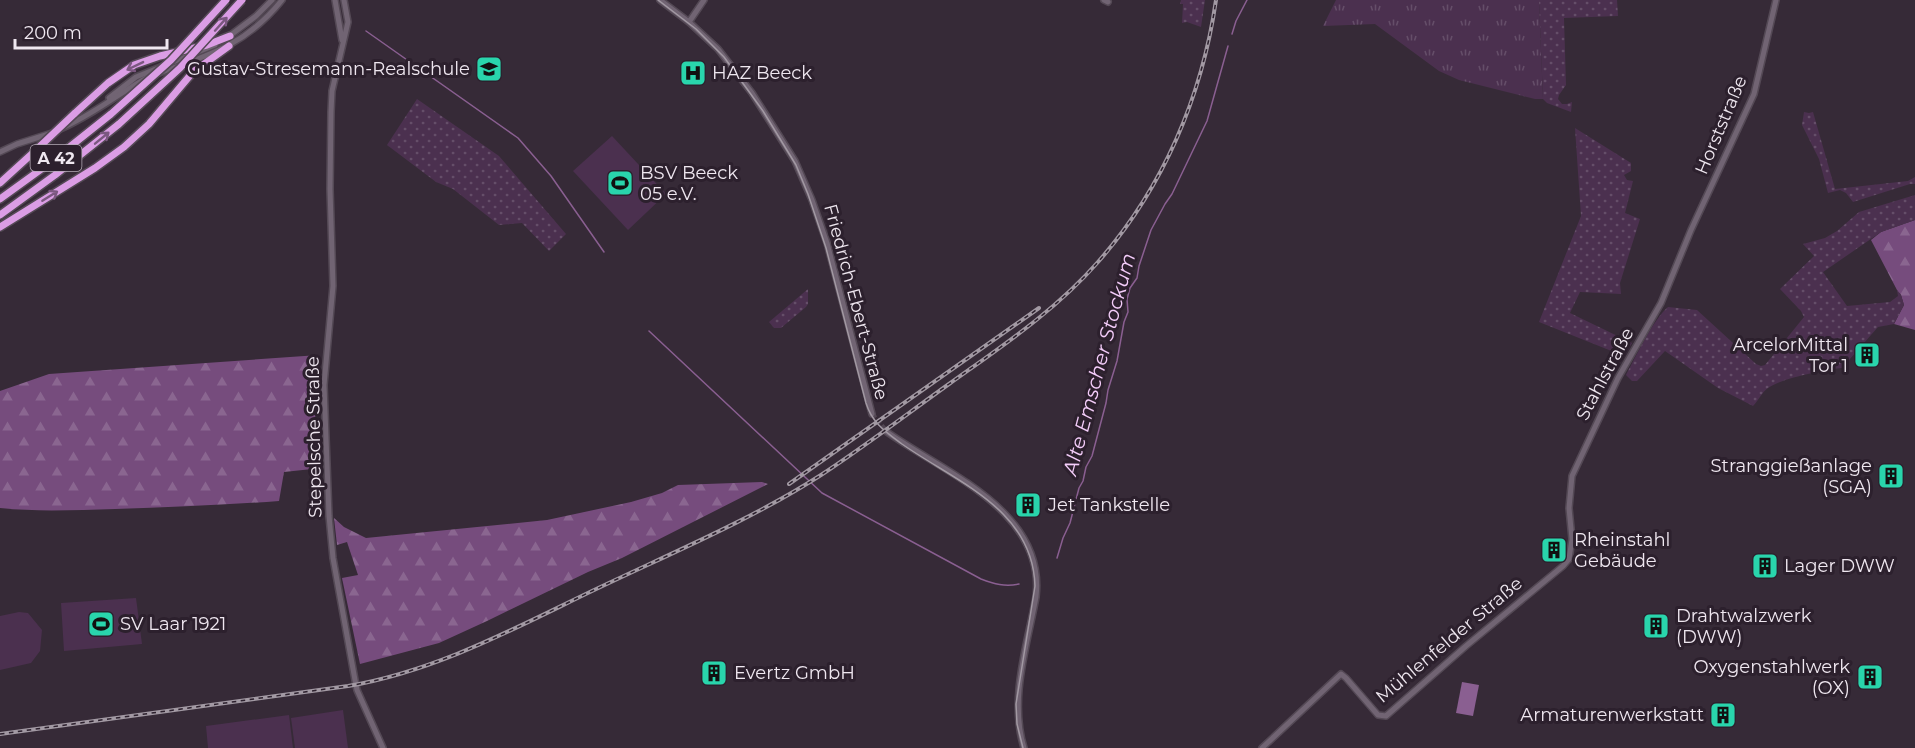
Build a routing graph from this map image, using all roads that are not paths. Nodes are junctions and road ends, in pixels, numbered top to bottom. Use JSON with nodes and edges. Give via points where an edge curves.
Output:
{"nodes":[{"id":1,"x":226,"y":0,"type":"edge"},
{"id":2,"x":242,"y":0,"type":"edge"},
{"id":3,"x":272,"y":0,"type":"edge"},
{"id":4,"x":282,"y":0,"type":"edge"},
{"id":5,"x":335,"y":0,"type":"edge"},
{"id":6,"x":344,"y":0,"type":"edge"},
{"id":7,"x":660,"y":0,"type":"edge"},
{"id":8,"x":704,"y":0,"type":"edge"},
{"id":9,"x":1776,"y":0,"type":"edge"},
{"id":10,"x":256,"y":16,"type":"junction"},
{"id":11,"x":689,"y":22,"type":"junction"},
{"id":12,"x":263,"y":23,"type":"junction"},
{"id":13,"x":230,"y":36,"type":"junction"},
{"id":14,"x":229,"y":46,"type":"junction"},
{"id":15,"x":342,"y":48,"type":"junction"},
{"id":16,"x":90,"y":115,"type":"junction"},
{"id":17,"x":0,"y":152,"type":"edge"},
{"id":18,"x":0,"y":183,"type":"edge"},
{"id":19,"x":1709,"y":192,"type":"joint"},
{"id":20,"x":0,"y":199,"type":"edge"},
{"id":21,"x":0,"y":215,"type":"edge"},
{"id":22,"x":0,"y":227,"type":"edge"},
{"id":23,"x":872,"y":414,"type":"tunnel mouth"},
{"id":24,"x":887,"y":432,"type":"tunnel mouth"},
{"id":25,"x":1555,"y":573,"type":"joint"},
{"id":26,"x":383,"y":748,"type":"edge"},
{"id":27,"x":1024,"y":748,"type":"edge"},
{"id":28,"x":1262,"y":748,"type":"edge"}],
"edges":[{"from":1,"to":20,"type":"highway","number":"A 42","bridge":true,"via":[[171,60],[111,114]]},
{"from":21,"to":2,"type":"highway","number":"A 42","one_way":true,"bridge":true,"via":[[119,124],[180,68]]},
{"from":3,"to":10,"type":"street"},
{"from":4,"to":12,"type":"street"},
{"from":5,"to":15,"type":"street","name":"Stepelsche Straße"},
{"from":6,"to":15,"type":"street","name":"Stepelsche Straße","via":[[348,22]]},
{"from":7,"to":11,"type":"street","name":"Friedrich-Ebert-Straße"},
{"from":8,"to":11,"type":"street"},
{"from":9,"to":19,"type":"street","name":"Horststraße","via":[[1754,94]]},
{"from":10,"to":12,"type":"street"},
{"from":10,"to":13,"type":"street"},
{"from":11,"to":23,"type":"street","name":"Friedrich-Ebert-Straße","via":[[740,76],[778,132],[802,177],[827,243]]},
{"from":12,"to":14,"type":"street"},
{"from":13,"to":16,"type":"street","via":[[136,77]]},
{"from":13,"to":18,"type":"highway","one_way":true,"bridge":true,"via":[[134,66],[108,83]]},
{"from":14,"to":16,"type":"street","via":[[154,75]]},
{"from":22,"to":14,"type":"highway","one_way":true,"via":[[124,147],[194,72]]},
{"from":15,"to":26,"type":"street","name":"Stepelsche Straße","via":[[331,112],[333,286],[324,385],[329,506],[333,558],[355,680]]},
{"from":16,"to":17,"type":"street"},
{"from":19,"to":25,"type":"street","name":"Stahlstraße","via":[[1661,303],[1618,378],[1578,461],[1572,476],[1569,508],[1569,559]]},
{"from":24,"to":27,"type":"street","via":[[997,505],[1029,548],[1037,582],[1018,697],[1018,725]]},
{"from":25,"to":28,"type":"street","name":"Mühlenfelder Straße","via":[[1386,716],[1378,715],[1341,674]]}]}
